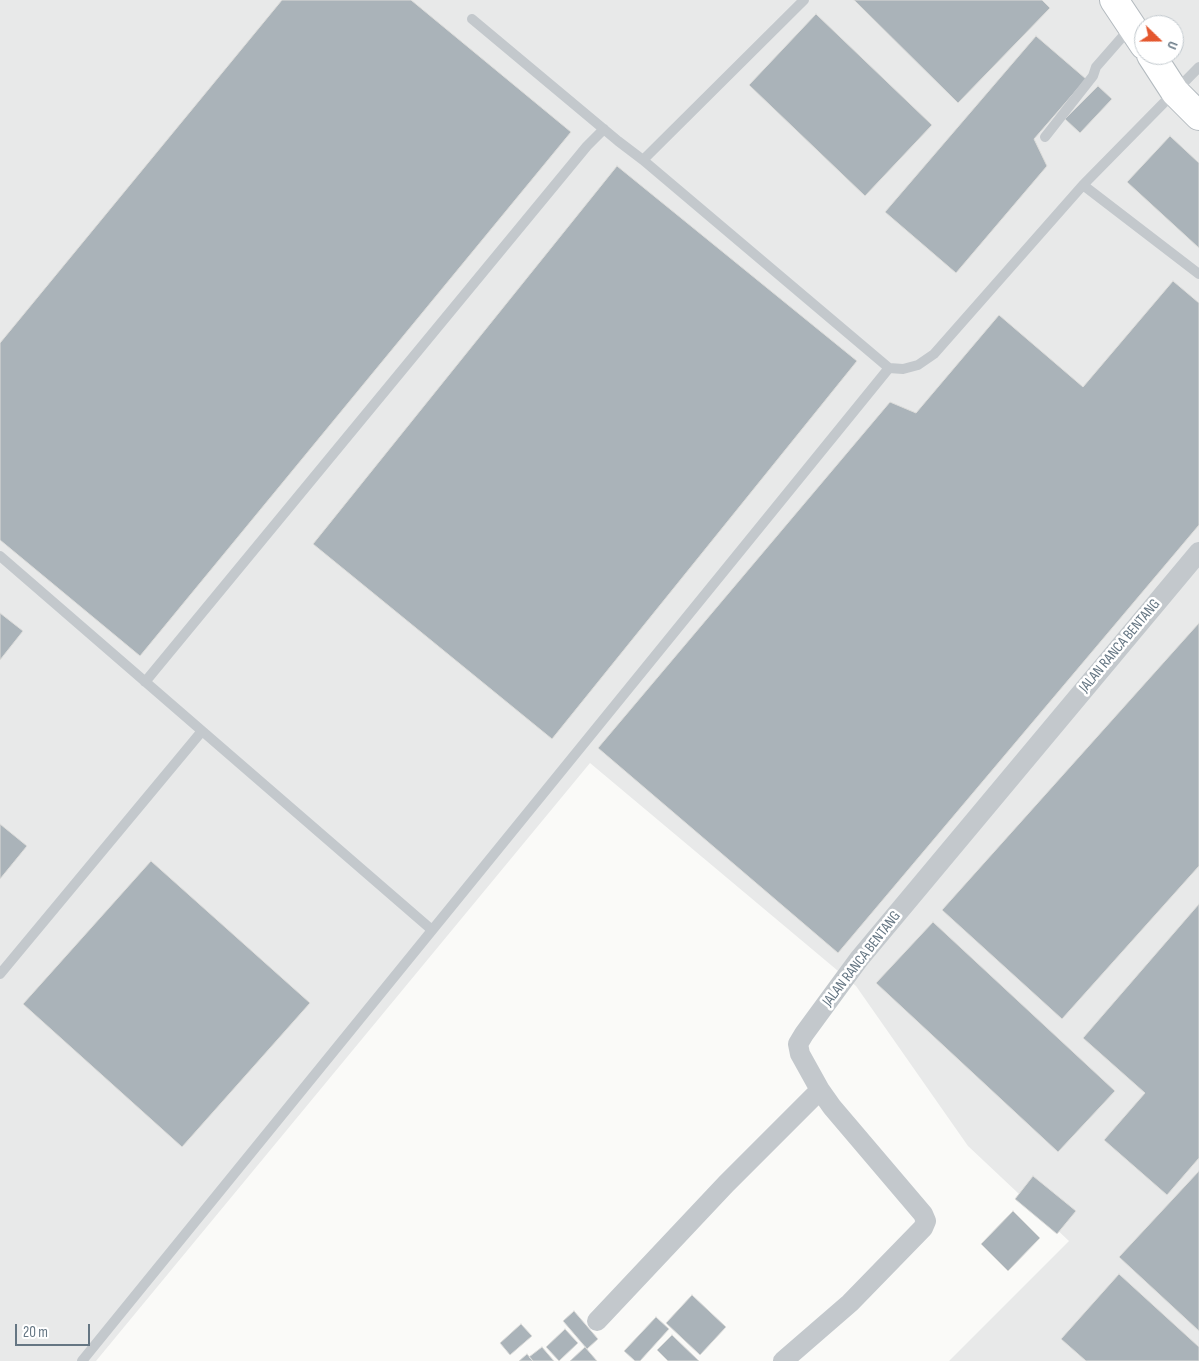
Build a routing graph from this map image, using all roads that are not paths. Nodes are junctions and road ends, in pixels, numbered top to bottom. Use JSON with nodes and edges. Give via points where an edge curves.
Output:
{"nodes":[{"id":1,"x":804,"y":0,"type":"edge"},
{"id":2,"x":1114,"y":0,"type":"edge"},
{"id":3,"x":472,"y":19,"type":"dead end"},
{"id":4,"x":1134,"y":30,"type":"edge"},
{"id":5,"x":1134,"y":39,"type":"edge"},
{"id":6,"x":1157,"y":65,"type":"edge"},
{"id":7,"x":1199,"y":67,"type":"edge"},
{"id":8,"x":1175,"y":92,"type":"junction"},
{"id":9,"x":1199,"y":116,"type":"edge"},
{"id":10,"x":604,"y":129,"type":"junction"},
{"id":11,"x":1046,"y":138,"type":"dead end"},
{"id":12,"x":644,"y":160,"type":"junction"},
{"id":13,"x":1083,"y":184,"type":"junction"},
{"id":14,"x":1199,"y":274,"type":"edge"},
{"id":15,"x":889,"y":368,"type":"junction"},
{"id":16,"x":1199,"y":552,"type":"edge"},
{"id":17,"x":0,"y":556,"type":"edge"},
{"id":18,"x":146,"y":682,"type":"junction"},
{"id":19,"x":202,"y":731,"type":"junction"},
{"id":20,"x":432,"y":930,"type":"junction"},
{"id":21,"x":0,"y":974,"type":"edge"},
{"id":22,"x":820,"y":1090,"type":"junction"},
{"id":23,"x":597,"y":1321,"type":"dead end"},
{"id":24,"x":82,"y":1361,"type":"edge"},
{"id":25,"x":783,"y":1361,"type":"edge"}],
"edges":[{"from":1,"to":12,"type":"lane"},
{"from":2,"to":4,"type":"main road"},
{"from":3,"to":10,"type":"lane"},
{"from":5,"to":11,"type":"lane","via":[[1096,67],[1093,76]]},
{"from":6,"to":8,"type":"main road"},
{"from":7,"to":8,"type":"lane"},
{"from":8,"to":9,"type":"main road"},
{"from":8,"to":13,"type":"lane"},
{"from":10,"to":12,"type":"lane"},
{"from":10,"to":18,"type":"lane"},
{"from":12,"to":15,"type":"lane"},
{"from":13,"to":14,"type":"lane"},
{"from":13,"to":15,"type":"lane","via":[[934,354],[918,365]]},
{"from":15,"to":20,"type":"lane"},
{"from":16,"to":22,"type":"street","name":"JALAN RANCA BENTANG","via":[[859,959],[804,1034],[798,1044],[800,1054]]},
{"from":17,"to":18,"type":"lane"},
{"from":18,"to":19,"type":"lane"},
{"from":19,"to":20,"type":"lane"},
{"from":19,"to":21,"type":"lane"},
{"from":20,"to":24,"type":"lane"},
{"from":22,"to":23,"type":"street"},
{"from":22,"to":25,"type":"street","name":"JALAN RANCA BENTANG","via":[[923,1214],[926,1222],[850,1304]]}]}
